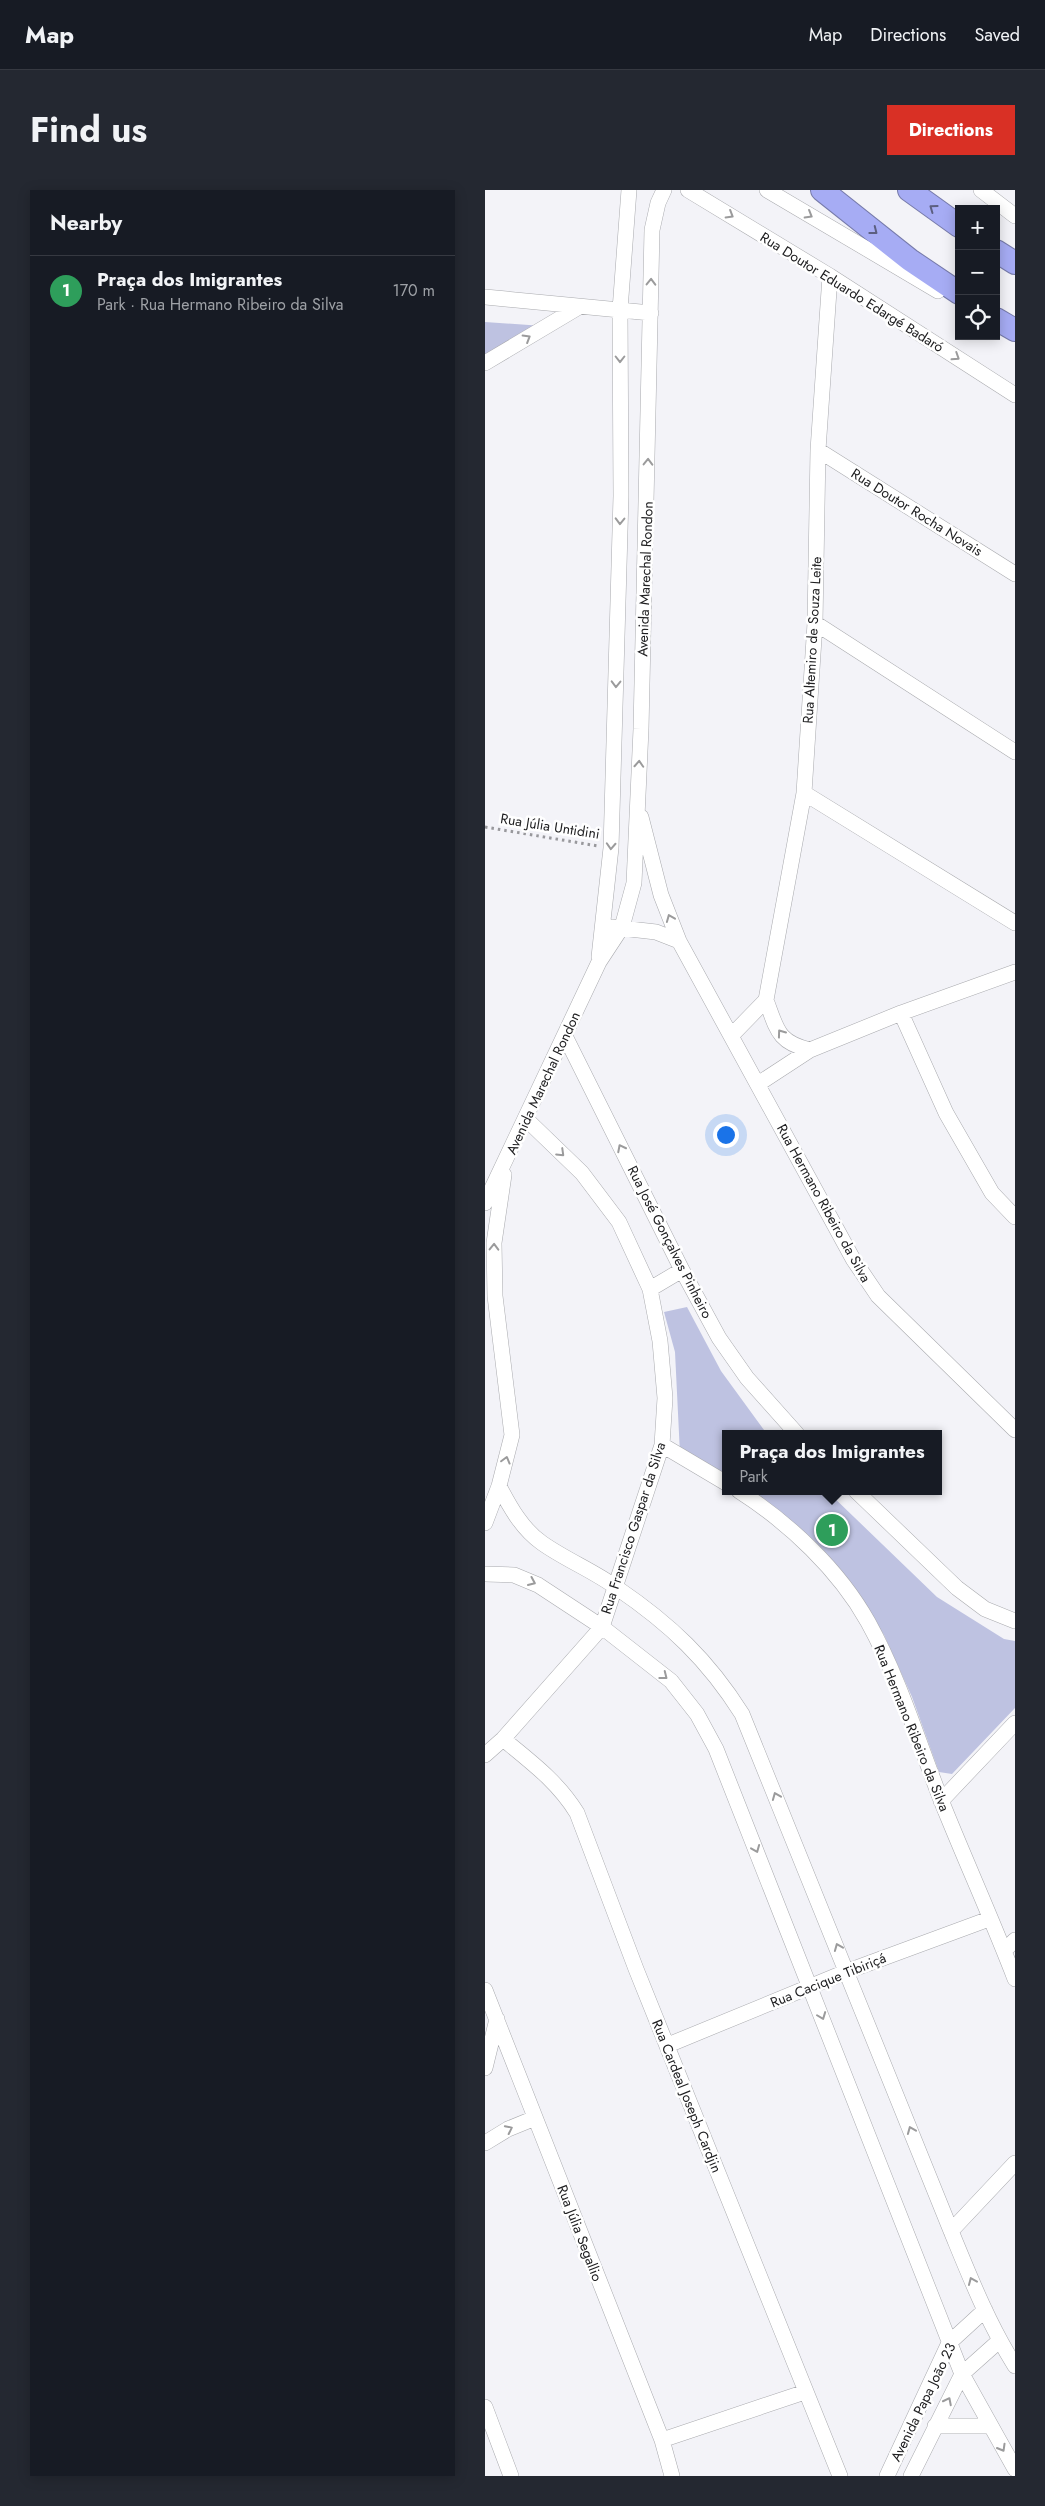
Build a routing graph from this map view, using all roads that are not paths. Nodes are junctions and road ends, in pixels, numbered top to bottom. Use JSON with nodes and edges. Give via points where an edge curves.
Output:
{"nodes":[{"id":1,"x":629,"y":190,"type":"edge"},
{"id":2,"x":664,"y":190,"type":"edge"},
{"id":3,"x":688,"y":190,"type":"edge"},
{"id":4,"x":767,"y":190,"type":"edge"},
{"id":5,"x":822,"y":190,"type":"edge"},
{"id":6,"x":909,"y":190,"type":"edge"},
{"id":7,"x":981,"y":190,"type":"edge"},
{"id":8,"x":1015,"y":216,"type":"edge"},
{"id":9,"x":955,"y":223,"type":"edge"},
{"id":10,"x":1000,"y":254,"type":"edge"},
{"id":11,"x":1015,"y":263,"type":"edge"},
{"id":12,"x":830,"y":276,"type":"junction"},
{"id":13,"x":955,"y":290,"type":"edge"},
{"id":14,"x":485,"y":298,"type":"edge"},
{"id":15,"x":955,"y":298,"type":"edge"},
{"id":16,"x":579,"y":307,"type":"junction"},
{"id":17,"x":620,"y":310,"type":"junction"},
{"id":18,"x":651,"y":313,"type":"junction"},
{"id":19,"x":1000,"y":321,"type":"edge"},
{"id":20,"x":1015,"y":330,"type":"edge"},
{"id":21,"x":485,"y":363,"type":"edge"},
{"id":22,"x":1015,"y":395,"type":"edge"},
{"id":23,"x":818,"y":450,"type":"junction"},
{"id":24,"x":621,"y":496,"type":"junction"},
{"id":25,"x":647,"y":496,"type":"junction"},
{"id":26,"x":1015,"y":574,"type":"edge"},
{"id":27,"x":815,"y":623,"type":"junction"},
{"id":28,"x":641,"y":729,"type":"junction"},
{"id":29,"x":615,"y":730,"type":"junction"},
{"id":30,"x":1015,"y":752,"type":"edge"},
{"id":31,"x":804,"y":793,"type":"junction"},
{"id":32,"x":637,"y":801,"type":"junction"},
{"id":33,"x":608,"y":881,"type":"junction"},
{"id":34,"x":633,"y":882,"type":"junction"},
{"id":35,"x":661,"y":895,"type":"junction"},
{"id":36,"x":1015,"y":923,"type":"edge"},
{"id":37,"x":603,"y":927,"type":"junction"},
{"id":38,"x":622,"y":927,"type":"junction"},
{"id":39,"x":679,"y":941,"type":"junction"},
{"id":40,"x":599,"y":962,"type":"junction"},
{"id":41,"x":1015,"y":972,"type":"edge"},
{"id":42,"x":766,"y":1000,"type":"junction"},
{"id":43,"x":901,"y":1013,"type":"junction"},
{"id":44,"x":565,"y":1036,"type":"junction"},
{"id":45,"x":731,"y":1036,"type":"junction"},
{"id":46,"x":810,"y":1050,"type":"junction"},
{"id":47,"x":758,"y":1084,"type":"junction"},
{"id":48,"x":526,"y":1119,"type":"junction"},
{"id":49,"x":506,"y":1162,"type":"junction"},
{"id":50,"x":485,"y":1203,"type":"edge"},
{"id":51,"x":1015,"y":1217,"type":"edge"},
{"id":52,"x":682,"y":1270,"type":"junction"},
{"id":53,"x":650,"y":1289,"type":"junction"},
{"id":54,"x":490,"y":1293,"type":"edge"},
{"id":55,"x":793,"y":1430,"type":"edge"},
{"id":56,"x":1015,"y":1430,"type":"edge"},
{"id":57,"x":662,"y":1446,"type":"junction"},
{"id":58,"x":722,"y":1481,"type":"edge"},
{"id":59,"x":499,"y":1486,"type":"junction"},
{"id":60,"x":745,"y":1495,"type":"edge"},
{"id":61,"x":860,"y":1495,"type":"edge"},
{"id":62,"x":485,"y":1522,"type":"edge"},
{"id":63,"x":485,"y":1574,"type":"edge"},
{"id":64,"x":617,"y":1587,"type":"junction"},
{"id":65,"x":1015,"y":1621,"type":"edge"},
{"id":66,"x":602,"y":1627,"type":"junction"},
{"id":67,"x":1015,"y":1724,"type":"edge"},
{"id":68,"x":503,"y":1739,"type":"junction"},
{"id":69,"x":485,"y":1755,"type":"edge"},
{"id":70,"x":941,"y":1801,"type":"junction"},
{"id":71,"x":989,"y":1919,"type":"junction"},
{"id":72,"x":1015,"y":1940,"type":"edge"},
{"id":73,"x":1004,"y":1951,"type":"junction"},
{"id":74,"x":848,"y":1971,"type":"junction"},
{"id":75,"x":1015,"y":1979,"type":"edge"},
{"id":76,"x":810,"y":1986,"type":"junction"},
{"id":77,"x":485,"y":1990,"type":"edge"},
{"id":78,"x":492,"y":2014,"type":"edge"},
{"id":79,"x":668,"y":2046,"type":"junction"},
{"id":80,"x":486,"y":2059,"type":"edge"},
{"id":81,"x":535,"y":2118,"type":"junction"},
{"id":82,"x":485,"y":2143,"type":"edge"},
{"id":83,"x":1015,"y":2164,"type":"edge"},
{"id":84,"x":951,"y":2230,"type":"junction"},
{"id":85,"x":985,"y":2310,"type":"junction"},
{"id":86,"x":999,"y":2341,"type":"junction"},
{"id":87,"x":949,"y":2343,"type":"junction"},
{"id":88,"x":1015,"y":2366,"type":"edge"},
{"id":89,"x":962,"y":2374,"type":"junction"},
{"id":90,"x":805,"y":2392,"type":"junction"},
{"id":91,"x":485,"y":2407,"type":"edge"},
{"id":92,"x":935,"y":2426,"type":"junction"},
{"id":93,"x":989,"y":2426,"type":"junction"},
{"id":94,"x":662,"y":2440,"type":"junction"},
{"id":95,"x":1015,"y":2469,"type":"edge"},
{"id":96,"x":511,"y":2476,"type":"edge"},
{"id":97,"x":672,"y":2476,"type":"edge"},
{"id":98,"x":839,"y":2476,"type":"edge"},
{"id":99,"x":887,"y":2476,"type":"edge"},
{"id":100,"x":911,"y":2476,"type":"edge"}],
"edges":[{"from":1,"to":17,"type":"street","name":"Avenida Marechal Rondon"},
{"from":18,"to":2,"type":"street","name":"Avenida Marechal Rondon","one_way":true,"via":[[652,230]]},
{"from":3,"to":12,"type":"street","name":"Rua Doutor Eduardo Edargé Badaró","one_way":true},
{"from":4,"to":15,"type":"street","one_way":true},
{"from":5,"to":13,"type":"highway","one_way":true,"via":[[910,260]]},
{"from":9,"to":6,"type":"highway","one_way":true},
{"from":7,"to":8,"type":"street"},
{"from":10,"to":11,"type":"highway"},
{"from":12,"to":22,"type":"street","name":"Rua Doutor Eduardo Edargé Badaró","one_way":true},
{"from":12,"to":23,"type":"street","name":"Rua Altemiro de Souza Leite"},
{"from":14,"to":16,"type":"street"},
{"from":16,"to":17,"type":"street"},
{"from":21,"to":16,"type":"street","one_way":true},
{"from":17,"to":18,"type":"street"},
{"from":17,"to":24,"type":"street","name":"Avenida Marechal Rondon","one_way":true},
{"from":25,"to":18,"type":"street","name":"Avenida Marechal Rondon","one_way":true},
{"from":19,"to":20,"type":"highway"},
{"from":23,"to":26,"type":"street","name":"Rua Doutor Rocha Novais"},
{"from":23,"to":27,"type":"street","name":"Rua Altemiro de Souza Leite"},
{"from":24,"to":25,"type":"street"},
{"from":24,"to":29,"type":"street","name":"Avenida Marechal Rondon","one_way":true},
{"from":25,"to":28,"type":"street","name":"Avenida Marechal Rondon"},
{"from":27,"to":30,"type":"street"},
{"from":27,"to":31,"type":"street","name":"Rua Altemiro de Souza Leite"},
{"from":28,"to":29,"type":"street"},
{"from":32,"to":28,"type":"street","name":"Avenida Marechal Rondon","one_way":true},
{"from":29,"to":33,"type":"street","name":"Avenida Marechal Rondon","one_way":true},
{"from":31,"to":36,"type":"street"},
{"from":31,"to":42,"type":"street","name":"Rua Altemiro de Souza Leite"},
{"from":32,"to":34,"type":"street","name":"Avenida Marechal Rondon"},
{"from":32,"to":35,"type":"street","name":"Rua Hermano Ribeiro da Silva"},
{"from":33,"to":34,"type":"street"},
{"from":33,"to":37,"type":"street","name":"Avenida Marechal Rondon"},
{"from":34,"to":35,"type":"street"},
{"from":34,"to":38,"type":"street","name":"Avenida Marechal Rondon"},
{"from":39,"to":35,"type":"street","name":"Rua Hermano Ribeiro da Silva","one_way":true},
{"from":37,"to":38,"type":"street"},
{"from":37,"to":40,"type":"street","name":"Avenida Marechal Rondon"},
{"from":38,"to":39,"type":"street","via":[[656,932]]},
{"from":38,"to":40,"type":"street","name":"Avenida Marechal Rondon"},
{"from":39,"to":45,"type":"street","name":"Rua Hermano Ribeiro da Silva"},
{"from":40,"to":44,"type":"street","name":"Avenida Marechal Rondon"},
{"from":41,"to":43,"type":"street"},
{"from":42,"to":45,"type":"street"},
{"from":46,"to":42,"type":"street","one_way":true,"via":[[792,1046],[779,1033]]},
{"from":43,"to":46,"type":"street"},
{"from":43,"to":51,"type":"street","via":[[946,1113],[992,1193]]},
{"from":44,"to":48,"type":"street","name":"Avenida Marechal Rondon"},
{"from":52,"to":44,"type":"street","name":"Rua José Gonçalves Pinheiro","one_way":true},
{"from":45,"to":47,"type":"street","name":"Rua Hermano Ribeiro da Silva"},
{"from":46,"to":47,"type":"street"},
{"from":47,"to":56,"type":"street","name":"Rua Hermano Ribeiro da Silva","via":[[853,1259],[879,1296]]},
{"from":48,"to":49,"type":"street","name":"Avenida Marechal Rondon"},
{"from":48,"to":53,"type":"street","name":"Rua Francisco Gaspar da Silva","one_way":true,"via":[[582,1173],[613,1215]]},
{"from":49,"to":50,"type":"street","name":"Avenida Marechal Rondon"},
{"from":54,"to":49,"type":"street","one_way":true},
{"from":52,"to":53,"type":"street"},
{"from":52,"to":55,"type":"street","name":"Rua José Gonçalves Pinheiro","via":[[719,1338],[747,1378]]},
{"from":53,"to":57,"type":"street","name":"Rua Francisco Gaspar da Silva","via":[[664,1388]]},
{"from":59,"to":54,"type":"street","one_way":true,"via":[[512,1435]]},
{"from":57,"to":58,"type":"street"},
{"from":57,"to":64,"type":"street","name":"Rua Francisco Gaspar da Silva"},
{"from":59,"to":62,"type":"street"},
{"from":59,"to":64,"type":"street","via":[[521,1523],[541,1542]]},
{"from":60,"to":70,"type":"street","name":"Rua Hermano Ribeiro da Silva","via":[[763,1506],[832,1572],[867,1621],[895,1677]]},
{"from":61,"to":65,"type":"street","via":[[957,1588],[985,1609]]},
{"from":63,"to":66,"type":"street","one_way":true,"via":[[514,1575],[538,1585]]},
{"from":64,"to":66,"type":"street","name":"Rua Francisco Gaspar da Silva"},
{"from":74,"to":64,"type":"street","one_way":true,"via":[[743,1714],[701,1656]]},
{"from":66,"to":68,"type":"street","name":"Rua Francisco Gaspar da Silva"},
{"from":66,"to":76,"type":"street","one_way":true,"via":[[671,1681],[697,1714],[716,1749]]},
{"from":67,"to":70,"type":"street"},
{"from":68,"to":69,"type":"street","name":"Rua Francisco Gaspar da Silva"},
{"from":68,"to":79,"type":"street","name":"Rua Cardeal Joseph Cardjin","via":[[554,1781],[577,1813]]},
{"from":70,"to":71,"type":"street","name":"Rua Hermano Ribeiro da Silva"},
{"from":71,"to":73,"type":"street","name":"Rua Hermano Ribeiro da Silva"},
{"from":71,"to":74,"type":"street","name":"Rua Cacique Tibiriçá"},
{"from":72,"to":73,"type":"street"},
{"from":73,"to":75,"type":"street","name":"Rua Hermano Ribeiro da Silva"},
{"from":74,"to":76,"type":"street","name":"Rua Cacique Tibiriçá"},
{"from":84,"to":74,"type":"street","one_way":true},
{"from":76,"to":79,"type":"street","name":"Rua Cacique Tibiriçá"},
{"from":76,"to":87,"type":"street","one_way":true},
{"from":77,"to":78,"type":"street","name":"Rua Júlia Segallio"},
{"from":78,"to":80,"type":"street"},
{"from":78,"to":81,"type":"street","name":"Rua Júlia Segallio"},
{"from":79,"to":90,"type":"street","name":"Rua Cardeal Joseph Cardjin"},
{"from":82,"to":81,"type":"street","one_way":true},
{"from":81,"to":94,"type":"street","name":"Rua Júlia Segallio"},
{"from":83,"to":84,"type":"street"},
{"from":85,"to":84,"type":"street","one_way":true},
{"from":85,"to":86,"type":"street"},
{"from":85,"to":87,"type":"street","name":"Avenida Papa João 23"},
{"from":86,"to":88,"type":"street"},
{"from":86,"to":89,"type":"street","name":"Avenida Papa João 23"},
{"from":87,"to":89,"type":"street"},
{"from":87,"to":99,"type":"street","name":"Avenida Papa João 23"},
{"from":92,"to":89,"type":"street","name":"Avenida Papa João 23","one_way":true},
{"from":89,"to":93,"type":"street"},
{"from":90,"to":94,"type":"street"},
{"from":90,"to":98,"type":"street","name":"Rua Cardeal Joseph Cardjin"},
{"from":91,"to":96,"type":"street"},
{"from":92,"to":93,"type":"street"},
{"from":92,"to":100,"type":"street","name":"Avenida Papa João 23"},
{"from":93,"to":95,"type":"street","one_way":true},
{"from":94,"to":97,"type":"street","name":"Rua Júlia Segallio"}]}
